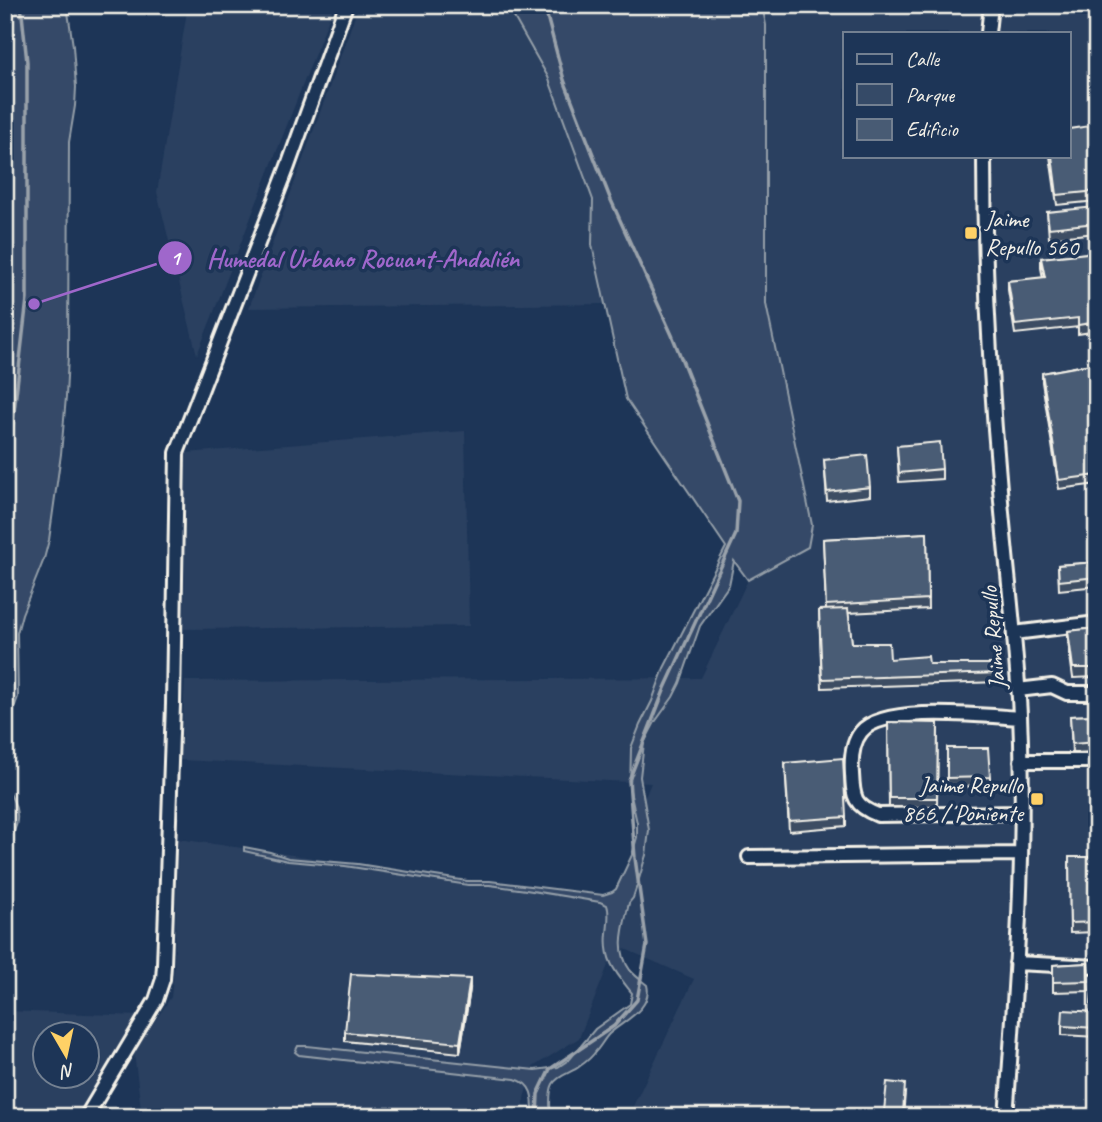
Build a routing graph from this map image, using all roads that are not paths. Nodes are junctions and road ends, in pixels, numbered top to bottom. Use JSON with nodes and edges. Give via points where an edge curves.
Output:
{"nodes":[{"id":1,"x":346,"y":5,"type":"edge"},
{"id":2,"x":991,"y":5,"type":"edge"},
{"id":3,"x":988,"y":32,"type":"edge"},
{"id":4,"x":984,"y":158,"type":"edge"},
{"id":5,"x":1097,"y":623,"type":"edge"},
{"id":6,"x":1014,"y":633,"type":"junction"},
{"id":7,"x":1018,"y":690,"type":"junction"},
{"id":8,"x":1097,"y":693,"type":"edge"},
{"id":9,"x":1020,"y":718,"type":"junction"},
{"id":10,"x":1021,"y":761,"type":"junction"},
{"id":11,"x":1097,"y":761,"type":"edge"},
{"id":12,"x":1021,"y":813,"type":"junction"},
{"id":13,"x":1021,"y":854,"type":"junction"},
{"id":14,"x":750,"y":857,"type":"dead end"},
{"id":15,"x":1016,"y":963,"type":"junction"},
{"id":16,"x":1097,"y":967,"type":"edge"},
{"id":17,"x":86,"y":1117,"type":"edge"},
{"id":18,"x":1006,"y":1117,"type":"edge"}],
"edges":[{"from":1,"to":17,"type":"street","via":[[177,453],[163,979],[156,1000]]},
{"from":2,"to":3,"type":"street"},
{"from":4,"to":6,"type":"street","name":"Jaime Repullo","via":[[990,364]]},
{"from":5,"to":6,"type":"street"},
{"from":6,"to":7,"type":"street","name":"Jaime Repullo"},
{"from":7,"to":8,"type":"street","via":[[1052,686],[1068,693]]},
{"from":7,"to":9,"type":"street","name":"Jaime Repullo"},
{"from":9,"to":10,"type":"street","name":"Jaime Repullo"},
{"from":9,"to":12,"type":"street","via":[[919,714],[879,720],[861,731],[851,759],[856,802],[878,815]]},
{"from":10,"to":11,"type":"street"},
{"from":10,"to":12,"type":"street","name":"Jaime Repullo"},
{"from":12,"to":13,"type":"street","name":"Jaime Repullo"},
{"from":13,"to":14,"type":"street"},
{"from":13,"to":15,"type":"street","name":"Jaime Repullo"},
{"from":15,"to":16,"type":"street"},
{"from":15,"to":18,"type":"street","name":"Jaime Repullo"}]}
